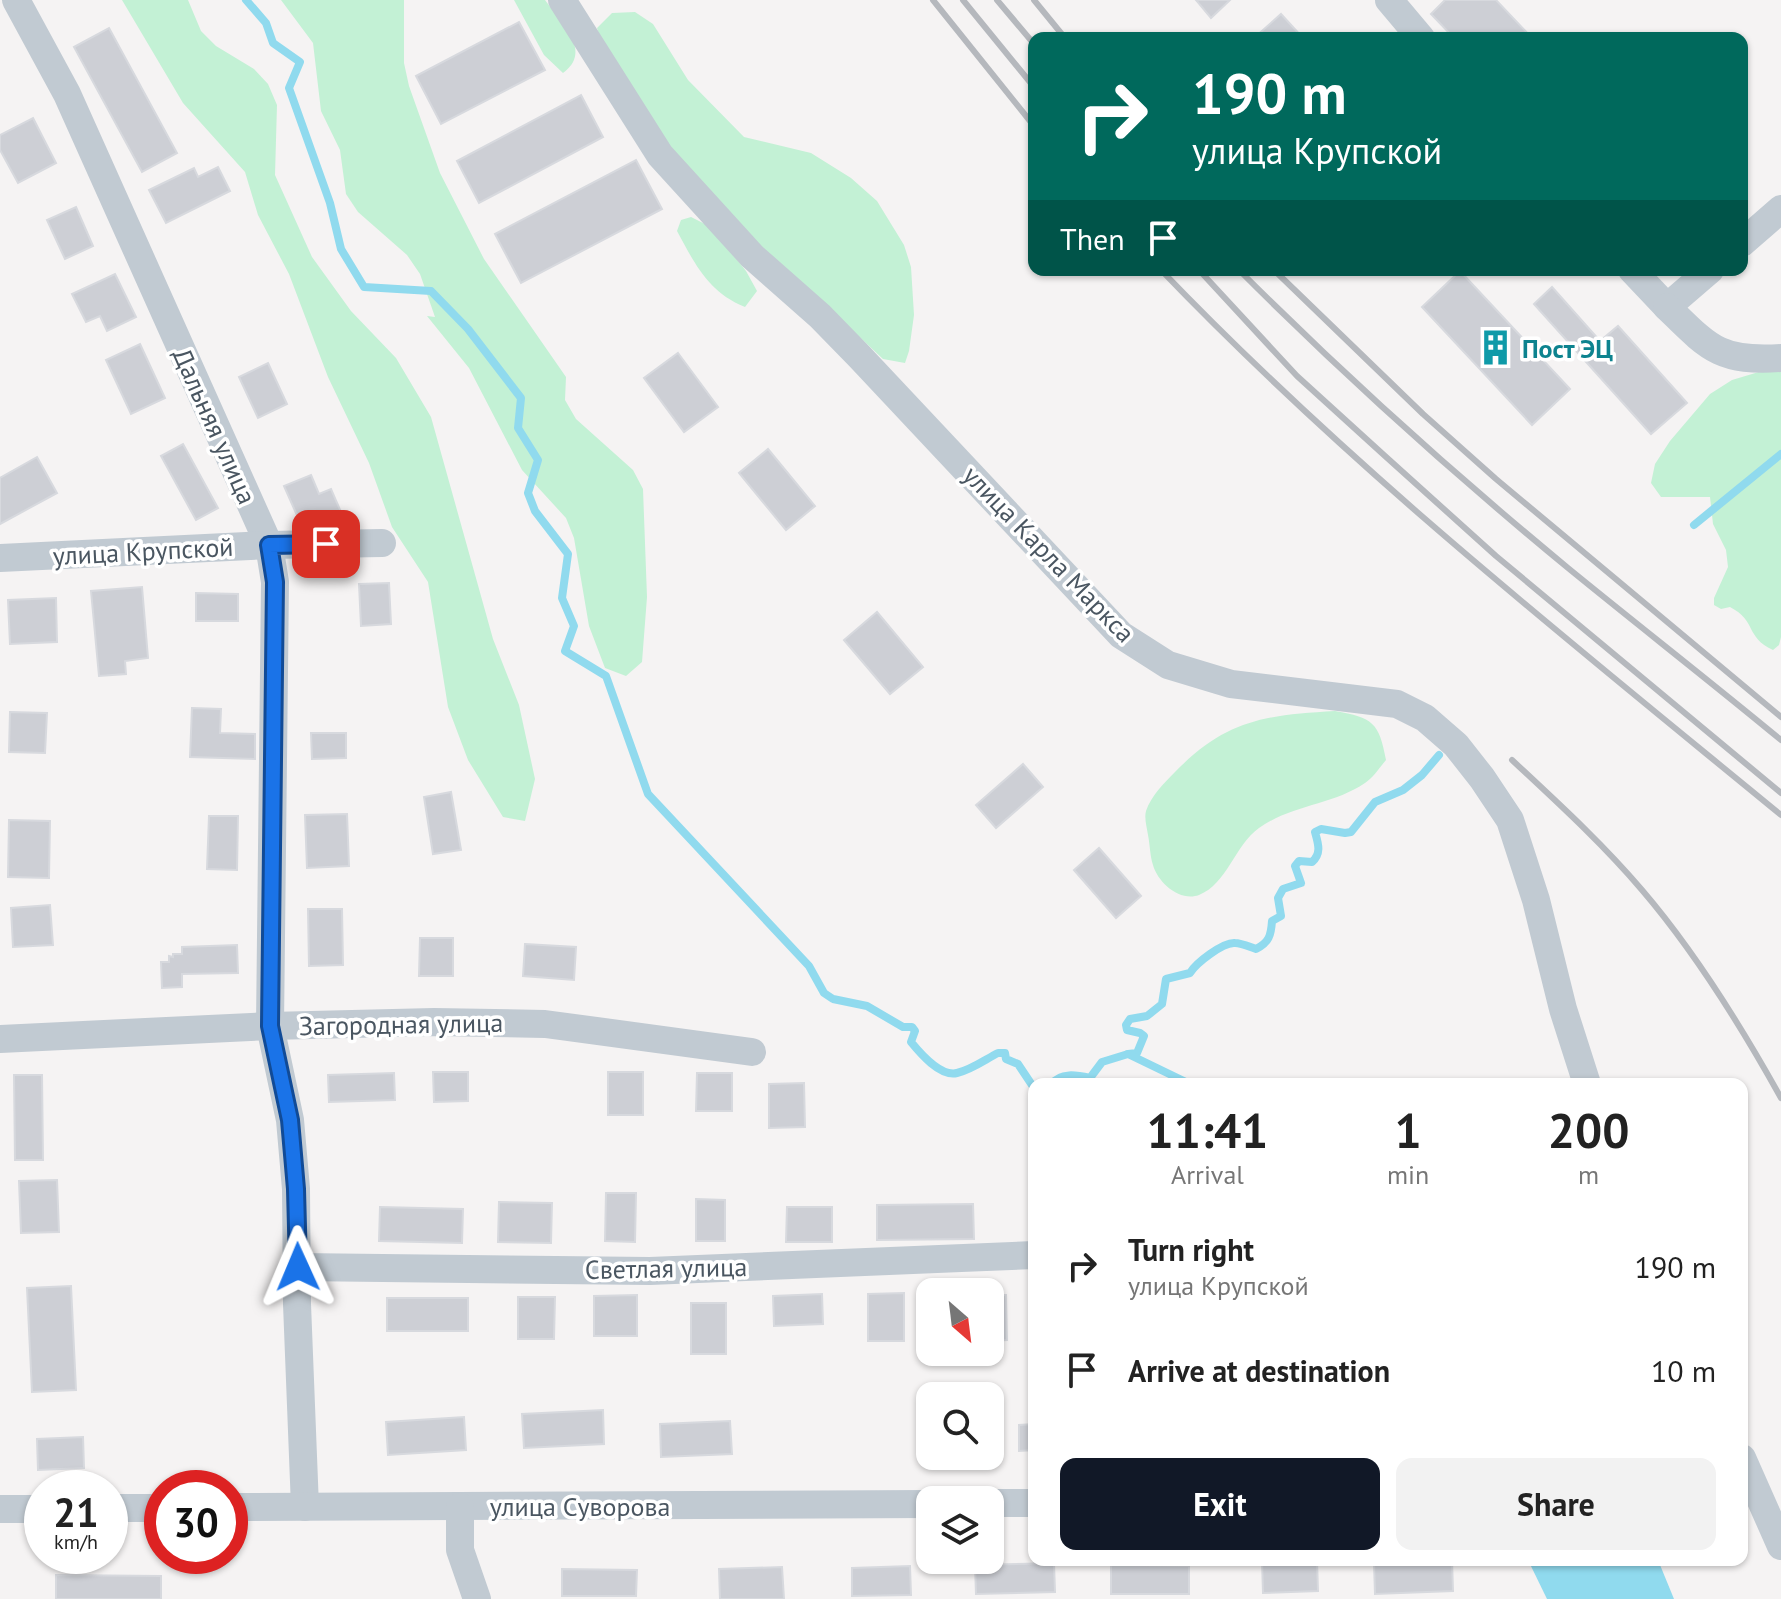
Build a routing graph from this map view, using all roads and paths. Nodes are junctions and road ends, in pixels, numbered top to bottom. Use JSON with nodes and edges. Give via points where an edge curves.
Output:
{"nodes":[{"id":1,"x":16,"y":0,"type":"edge"},
{"id":2,"x":562,"y":0,"type":"edge"},
{"id":3,"x":1389,"y":0,"type":"edge"},
{"id":4,"x":1416,"y":32,"type":"edge"},
{"id":5,"x":1781,"y":209,"type":"edge"},
{"id":6,"x":1748,"y":238,"type":"edge"},
{"id":7,"x":1638,"y":276,"type":"edge"},
{"id":8,"x":1703,"y":276,"type":"edge"},
{"id":9,"x":1667,"y":307,"type":"junction"},
{"id":10,"x":1781,"y":358,"type":"edge"},
{"id":11,"x":382,"y":543,"type":"dead end"},
{"id":12,"x":269,"y":545,"type":"junction"},
{"id":13,"x":0,"y":558,"type":"edge"},
{"id":14,"x":270,"y":1026,"type":"junction"},
{"id":15,"x":0,"y":1039,"type":"edge"},
{"id":16,"x":752,"y":1052,"type":"dead end"},
{"id":17,"x":1585,"y":1078,"type":"edge"},
{"id":18,"x":1028,"y":1255,"type":"edge"},
{"id":19,"x":298,"y":1267,"type":"junction"},
{"id":20,"x":1748,"y":1473,"type":"edge"},
{"id":21,"x":1004,"y":1503,"type":"edge"},
{"id":22,"x":1028,"y":1503,"type":"edge"},
{"id":23,"x":916,"y":1504,"type":"edge"},
{"id":24,"x":248,"y":1507,"type":"edge"},
{"id":25,"x":305,"y":1507,"type":"junction"},
{"id":26,"x":460,"y":1507,"type":"junction"},
{"id":27,"x":0,"y":1509,"type":"edge"},
{"id":28,"x":24,"y":1509,"type":"edge"},
{"id":29,"x":1781,"y":1546,"type":"edge"},
{"id":30,"x":477,"y":1599,"type":"edge"}],
"edges":[{"from":1,"to":12,"type":"street","name":"Дальняя улица","via":[[67,94]]},
{"from":2,"to":17,"type":"street","name":"улица Карла Маркса","via":[[660,155],[752,256],[860,357],[1121,635],[1168,665],[1220,682],[1397,704],[1425,718],[1456,745],[1510,820]]},
{"from":3,"to":4,"type":"street"},
{"from":5,"to":6,"type":"street"},
{"from":7,"to":9,"type":"street"},
{"from":8,"to":9,"type":"street"},
{"from":9,"to":10,"type":"street","via":[[1717,351],[1731,357]]},
{"from":11,"to":12,"type":"street","name":"улица Крупской"},
{"from":12,"to":13,"type":"street","name":"улица Крупской"},
{"from":12,"to":14,"type":"street","name":"Дальняя улица","via":[[275,582]]},
{"from":14,"to":15,"type":"street","name":"Загородная улица"},
{"from":14,"to":16,"type":"street","name":"Загородная улица","via":[[545,1024]]},
{"from":14,"to":19,"type":"street","name":"Дальняя улица","via":[[290,1120]]},
{"from":18,"to":19,"type":"street","name":"Светлая улица","via":[[650,1271]]},
{"from":19,"to":25,"type":"street","name":"Дальняя улица"},
{"from":20,"to":29,"type":"street"},
{"from":21,"to":22,"type":"street"},
{"from":23,"to":26,"type":"street","name":"улица Суворова"},
{"from":24,"to":25,"type":"street","name":"улица Суворова"},
{"from":25,"to":26,"type":"street","name":"улица Суворова"},
{"from":26,"to":30,"type":"street","via":[[460,1550]]},
{"from":27,"to":28,"type":"street"}]}
